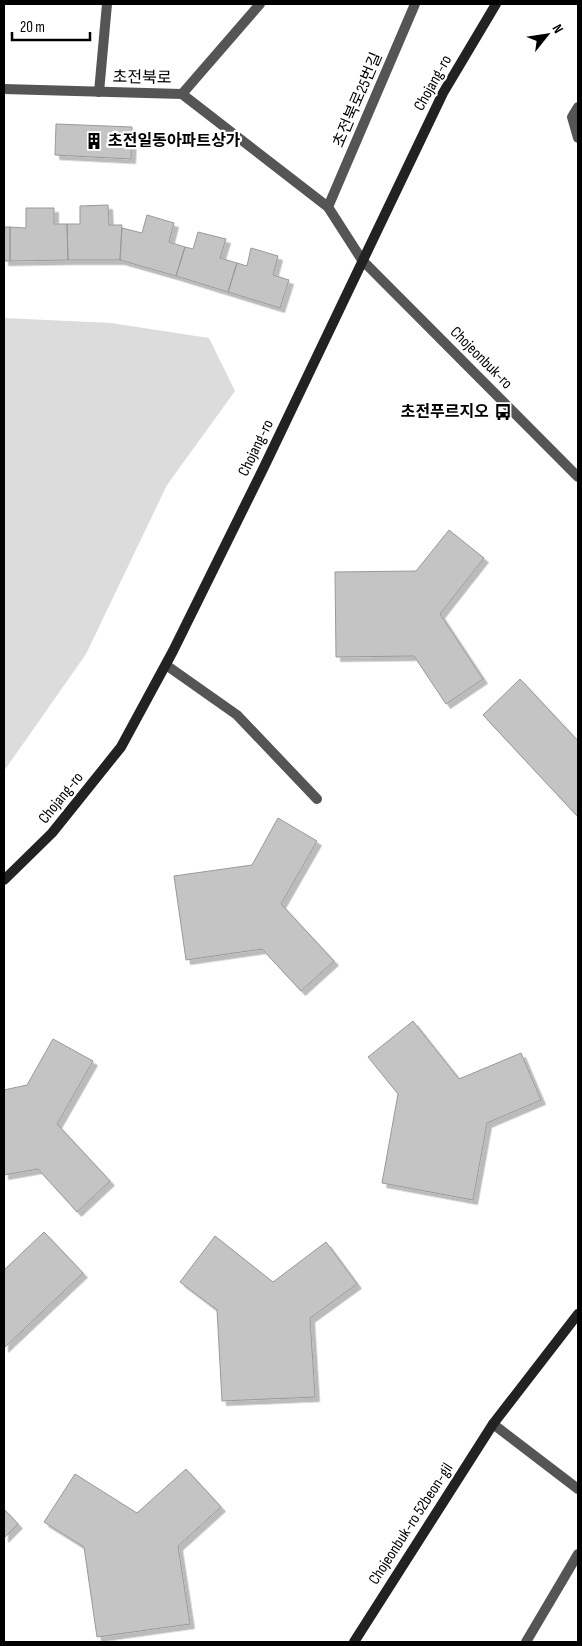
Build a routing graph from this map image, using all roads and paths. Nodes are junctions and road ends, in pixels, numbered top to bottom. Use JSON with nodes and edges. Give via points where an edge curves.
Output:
{"nodes":[{"id":1,"x":107,"y":4,"type":"edge"},
{"id":2,"x":260,"y":4,"type":"edge"},
{"id":3,"x":414,"y":4,"type":"edge"},
{"id":4,"x":496,"y":4,"type":"edge"},
{"id":5,"x":4,"y":89,"type":"edge"},
{"id":6,"x":99,"y":92,"type":"junction"},
{"id":7,"x":182,"y":94,"type":"junction"},
{"id":8,"x":578,"y":107,"type":"edge"},
{"id":9,"x":578,"y":138,"type":"edge"},
{"id":10,"x":328,"y":207,"type":"junction"},
{"id":11,"x":362,"y":260,"type":"junction"},
{"id":12,"x":578,"y":477,"type":"edge"},
{"id":13,"x":166,"y":665,"type":"junction"},
{"id":14,"x":317,"y":799,"type":"dead end"},
{"id":15,"x":4,"y":880,"type":"edge"},
{"id":16,"x":578,"y":1314,"type":"edge"},
{"id":17,"x":493,"y":1424,"type":"junction"},
{"id":18,"x":578,"y":1489,"type":"edge"},
{"id":19,"x":578,"y":1554,"type":"edge"},
{"id":20,"x":354,"y":1642,"type":"edge"},
{"id":21,"x":526,"y":1642,"type":"edge"}],
"edges":[{"from":1,"to":6,"type":"street"},
{"from":2,"to":7,"type":"street"},
{"from":3,"to":10,"type":"street","name":"초전북로25번길"},
{"from":4,"to":11,"type":"street","name":"Chojang-ro","via":[[443,93]]},
{"from":5,"to":6,"type":"street","name":"초전북로"},
{"from":6,"to":7,"type":"street","name":"초전북로"},
{"from":7,"to":10,"type":"street","name":"초전북로"},
{"from":8,"to":9,"type":"street","via":[[572,117]]},
{"from":10,"to":11,"type":"street","name":"초전북로"},
{"from":11,"to":12,"type":"street","name":"Chojeonbuk-ro"},
{"from":11,"to":13,"type":"street","name":"Chojang-ro"},
{"from":13,"to":14,"type":"street","via":[[237,715]]},
{"from":13,"to":15,"type":"street","name":"Chojang-ro","via":[[121,747],[52,833]]},
{"from":16,"to":17,"type":"street","name":"Chojeonbuk-ro 52beon-gil"},
{"from":17,"to":18,"type":"street"},
{"from":17,"to":20,"type":"street","name":"Chojeonbuk-ro 52beon-gil"},
{"from":19,"to":21,"type":"street"}]}
